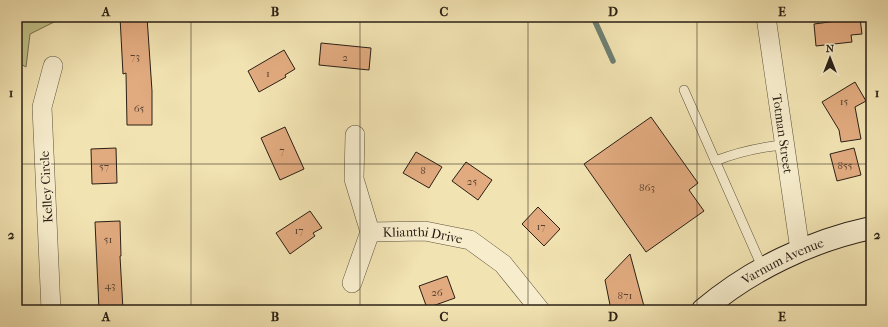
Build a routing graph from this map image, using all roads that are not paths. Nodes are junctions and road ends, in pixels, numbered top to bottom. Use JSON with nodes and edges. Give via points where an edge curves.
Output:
{"nodes":[{"id":1,"x":766,"y":17,"type":"edge"},
{"id":2,"x":53,"y":66,"type":"dead end"},
{"id":3,"x":684,"y":90,"type":"dead end"},
{"id":4,"x":354,"y":135,"type":"dead end"},
{"id":5,"x":784,"y":145,"type":"junction"},
{"id":6,"x":715,"y":160,"type":"junction"},
{"id":7,"x":871,"y":228,"type":"edge"},
{"id":8,"x":370,"y":232,"type":"junction"},
{"id":9,"x":800,"y":250,"type":"junction"},
{"id":10,"x":763,"y":269,"type":"junction"},
{"id":11,"x":352,"y":283,"type":"dead end"},
{"id":12,"x":51,"y":310,"type":"edge"},
{"id":13,"x":540,"y":310,"type":"edge"},
{"id":14,"x":703,"y":310,"type":"edge"}],
"edges":[{"from":1,"to":5,"type":"street","name":"Totman Street"},
{"from":2,"to":12,"type":"street","name":"Kelley Circle","via":[[42,107]]},
{"from":3,"to":6,"type":"lane"},
{"from":4,"to":8,"type":"street","via":[[354,179]]},
{"from":5,"to":6,"type":"lane","via":[[762,146]]},
{"from":5,"to":9,"type":"street","name":"Totman Street"},
{"from":6,"to":10,"type":"lane"},
{"from":7,"to":9,"type":"main road","name":"Varnum Avenue"},
{"from":8,"to":11,"type":"street"},
{"from":8,"to":13,"type":"street","name":"Klianthi Drive","via":[[425,231],[470,240],[503,264]]},
{"from":9,"to":10,"type":"main road","name":"Varnum Avenue"},
{"from":10,"to":14,"type":"main road","name":"Varnum Avenue"}]}
